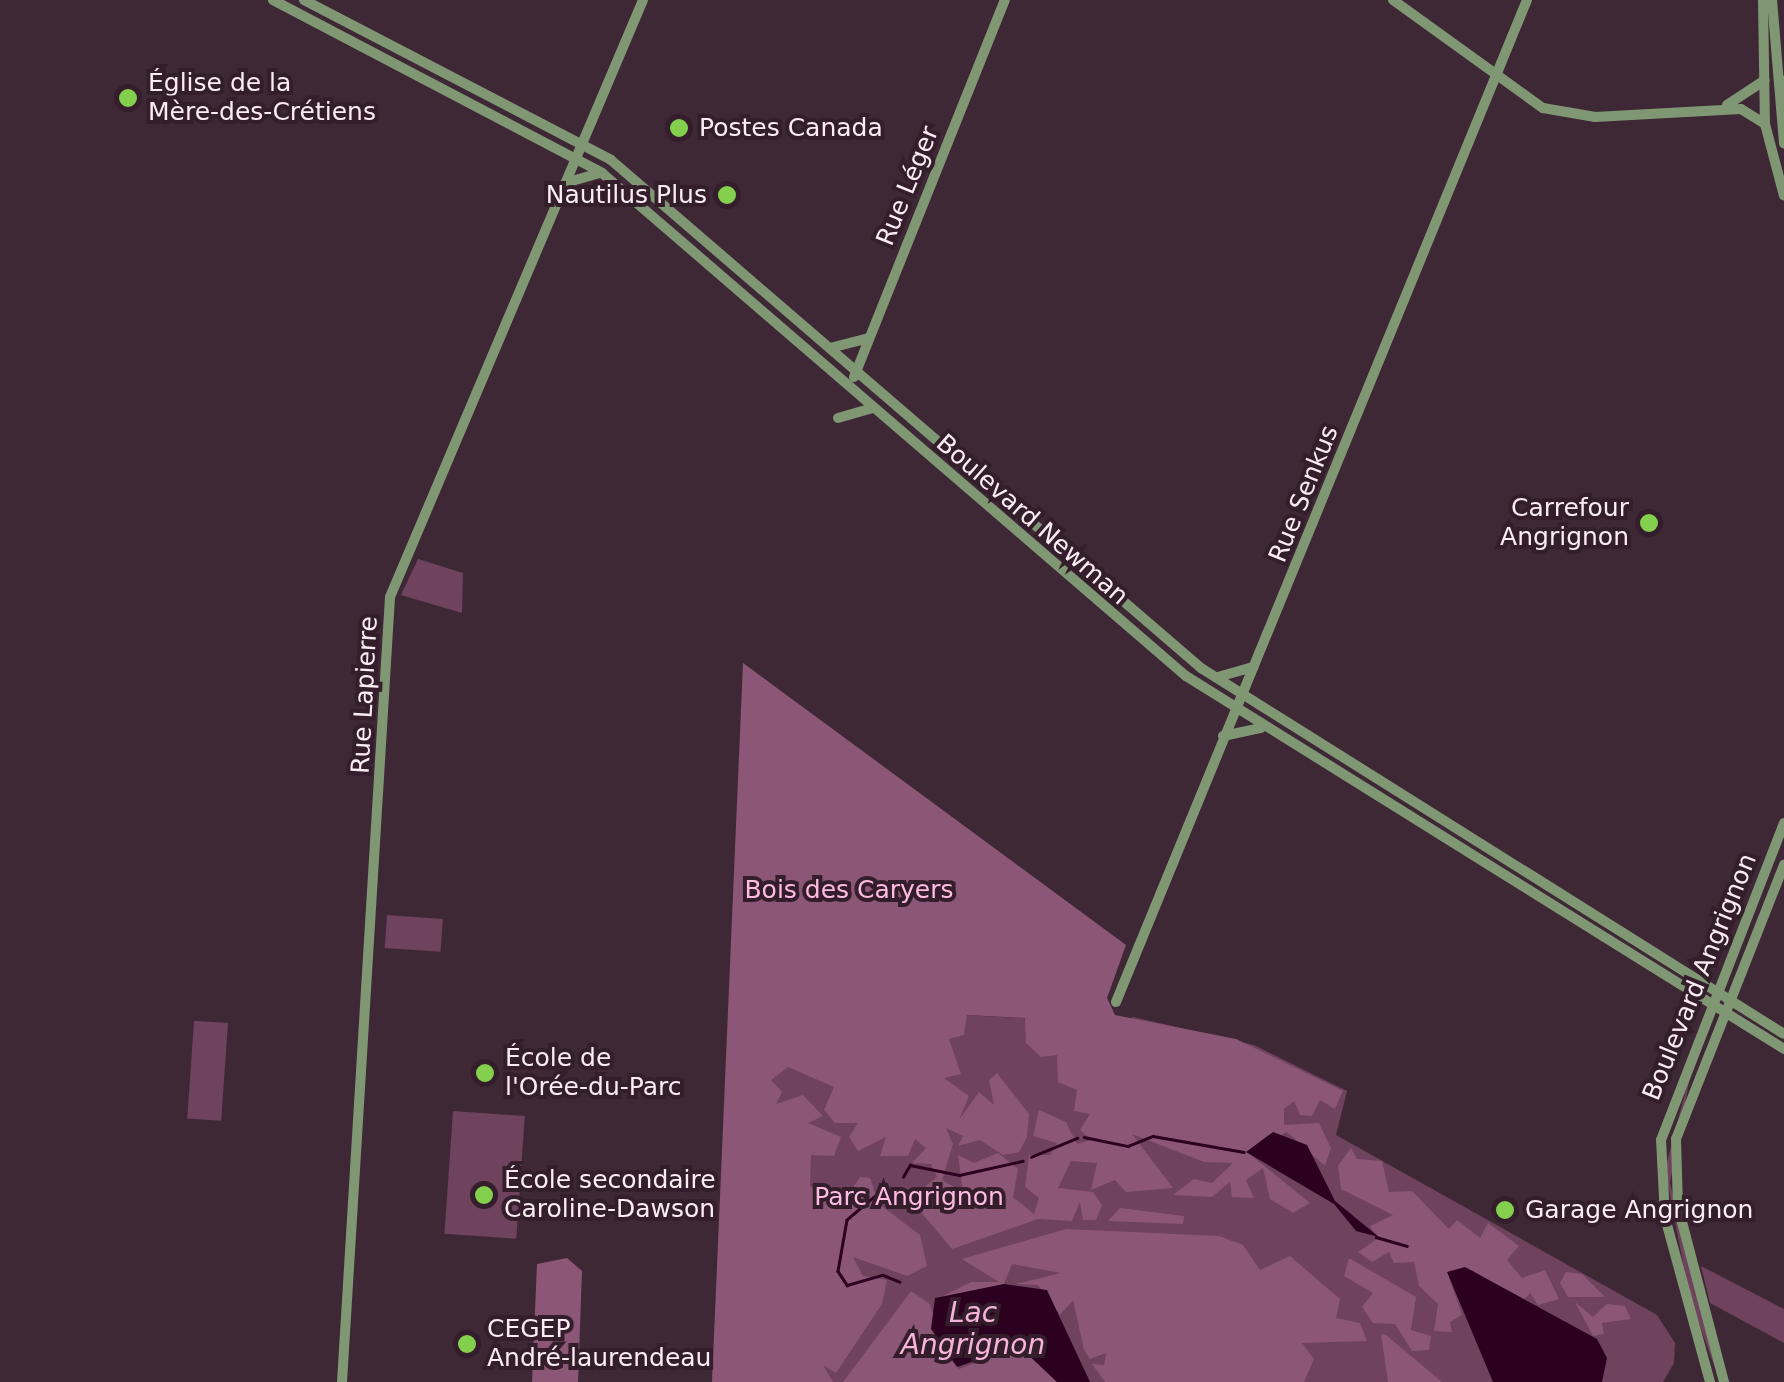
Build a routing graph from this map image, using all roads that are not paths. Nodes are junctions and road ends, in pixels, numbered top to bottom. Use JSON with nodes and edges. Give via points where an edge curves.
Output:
{"nodes":[{"id":1,"x":273,"y":0,"type":"edge"},
{"id":2,"x":304,"y":0,"type":"edge"},
{"id":3,"x":642,"y":0,"type":"edge"},
{"id":4,"x":1005,"y":0,"type":"edge"},
{"id":5,"x":1394,"y":0,"type":"edge"},
{"id":6,"x":1527,"y":0,"type":"edge"},
{"id":7,"x":1763,"y":0,"type":"edge"},
{"id":8,"x":1772,"y":0,"type":"edge"},
{"id":9,"x":1764,"y":80,"type":"junction"},
{"id":10,"x":1494,"y":81,"type":"junction"},
{"id":11,"x":1784,"y":81,"type":"edge"},
{"id":12,"x":1716,"y":108,"type":"junction"},
{"id":13,"x":1765,"y":124,"type":"junction"},
{"id":14,"x":1780,"y":126,"type":"junction"},
{"id":15,"x":581,"y":142,"type":"junction"},
{"id":16,"x":1784,"y":144,"type":"edge"},
{"id":17,"x":575,"y":156,"type":"junction"},
{"id":18,"x":602,"y":173,"type":"junction"},
{"id":19,"x":563,"y":184,"type":"junction"},
{"id":20,"x":1784,"y":196,"type":"edge"},
{"id":21,"x":868,"y":338,"type":"junction"},
{"id":22,"x":830,"y":348,"type":"junction"},
{"id":23,"x":856,"y":370,"type":"junction"},
{"id":24,"x":850,"y":387,"type":"junction"},
{"id":25,"x":874,"y":408,"type":"junction"},
{"id":26,"x":838,"y":418,"type":"dead end"},
{"id":27,"x":1255,"y":666,"type":"junction"},
{"id":28,"x":1215,"y":678,"type":"junction"},
{"id":29,"x":1242,"y":696,"type":"junction"},
{"id":30,"x":1235,"y":710,"type":"junction"},
{"id":31,"x":1261,"y":728,"type":"junction"},
{"id":32,"x":1224,"y":736,"type":"junction"},
{"id":33,"x":1784,"y":822,"type":"edge"},
{"id":34,"x":1784,"y":866,"type":"edge"},
{"id":35,"x":1715,"y":990,"type":"junction"},
{"id":36,"x":1729,"y":1000,"type":"junction"},
{"id":37,"x":1116,"y":1002,"type":"dead end"},
{"id":38,"x":1709,"y":1005,"type":"junction"},
{"id":39,"x":1724,"y":1014,"type":"junction"},
{"id":40,"x":1784,"y":1034,"type":"edge"},
{"id":41,"x":1784,"y":1049,"type":"edge"},
{"id":42,"x":342,"y":1382,"type":"edge"},
{"id":43,"x":1710,"y":1382,"type":"edge"},
{"id":44,"x":1724,"y":1382,"type":"edge"}],
"edges":[{"from":1,"to":17,"type":"main road","name":"Boulevard Newman"},
{"from":2,"to":15,"type":"main road","name":"Boulevard Newman"},
{"from":3,"to":15,"type":"main road","name":"Rue Lapierre"},
{"from":4,"to":21,"type":"main road","name":"Rue Léger"},
{"from":5,"to":10,"type":"main road"},
{"from":6,"to":10,"type":"main road","name":"Rue Senkus"},
{"from":7,"to":9,"type":"main road"},
{"from":8,"to":14,"type":"main road"},
{"from":9,"to":12,"type":"main road","via":[[1745,99]]},
{"from":9,"to":13,"type":"main road"},
{"from":10,"to":12,"type":"main road","via":[[1577,116]]},
{"from":10,"to":27,"type":"main road","name":"Rue Senkus"},
{"from":11,"to":14,"type":"main road"},
{"from":12,"to":13,"type":"main road","via":[[1751,111]]},
{"from":13,"to":20,"type":"main road"},
{"from":14,"to":16,"type":"main road"},
{"from":15,"to":17,"type":"main road","name":"Rue Lapierre"},
{"from":15,"to":22,"type":"main road","name":"Boulevard Newman"},
{"from":17,"to":18,"type":"main road","name":"Boulevard Newman"},
{"from":17,"to":19,"type":"main road","name":"Rue Lapierre"},
{"from":18,"to":19,"type":"main road"},
{"from":18,"to":24,"type":"main road","name":"Boulevard Newman"},
{"from":19,"to":42,"type":"main road","name":"Rue Lapierre","via":[[390,596]]},
{"from":21,"to":22,"type":"main road"},
{"from":21,"to":23,"type":"main road","name":"Rue Léger"},
{"from":22,"to":23,"type":"main road","name":"Boulevard Newman"},
{"from":23,"to":24,"type":"main road","name":"Rue Léger"},
{"from":23,"to":28,"type":"main road","name":"Boulevard Newman"},
{"from":24,"to":25,"type":"main road","name":"Boulevard Newman"},
{"from":25,"to":26,"type":"main road"},
{"from":25,"to":30,"type":"main road","name":"Boulevard Newman","via":[[1130,632]]},
{"from":27,"to":28,"type":"main road"},
{"from":27,"to":29,"type":"main road","name":"Rue Senkus"},
{"from":28,"to":29,"type":"main road","name":"Boulevard Newman"},
{"from":29,"to":30,"type":"main road","name":"Rue Senkus"},
{"from":29,"to":35,"type":"main road","name":"Boulevard Newman"},
{"from":30,"to":31,"type":"main road","name":"Boulevard Newman"},
{"from":30,"to":32,"type":"main road","name":"Rue Senkus"},
{"from":31,"to":32,"type":"main road"},
{"from":31,"to":38,"type":"main road","name":"Boulevard Newman"},
{"from":32,"to":37,"type":"main road","name":"Rue Senkus"},
{"from":33,"to":35,"type":"main road","name":"Boulevard Angrignon"},
{"from":34,"to":36,"type":"main road","name":"Boulevard Angrignon"},
{"from":35,"to":36,"type":"main road","name":"Boulevard Newman"},
{"from":35,"to":38,"type":"main road","name":"Boulevard Angrignon"},
{"from":36,"to":39,"type":"main road","name":"Boulevard Angrignon"},
{"from":36,"to":40,"type":"main road","name":"Boulevard Newman"},
{"from":38,"to":39,"type":"main road","name":"Boulevard Newman"},
{"from":38,"to":43,"type":"main road","name":"Boulevard Angrignon","via":[[1667,1109],[1659,1168]]},
{"from":39,"to":41,"type":"main road","name":"Boulevard Newman"},
{"from":39,"to":44,"type":"main road","name":"Boulevard Angrignon","via":[[1678,1124],[1674,1166]]}]}
